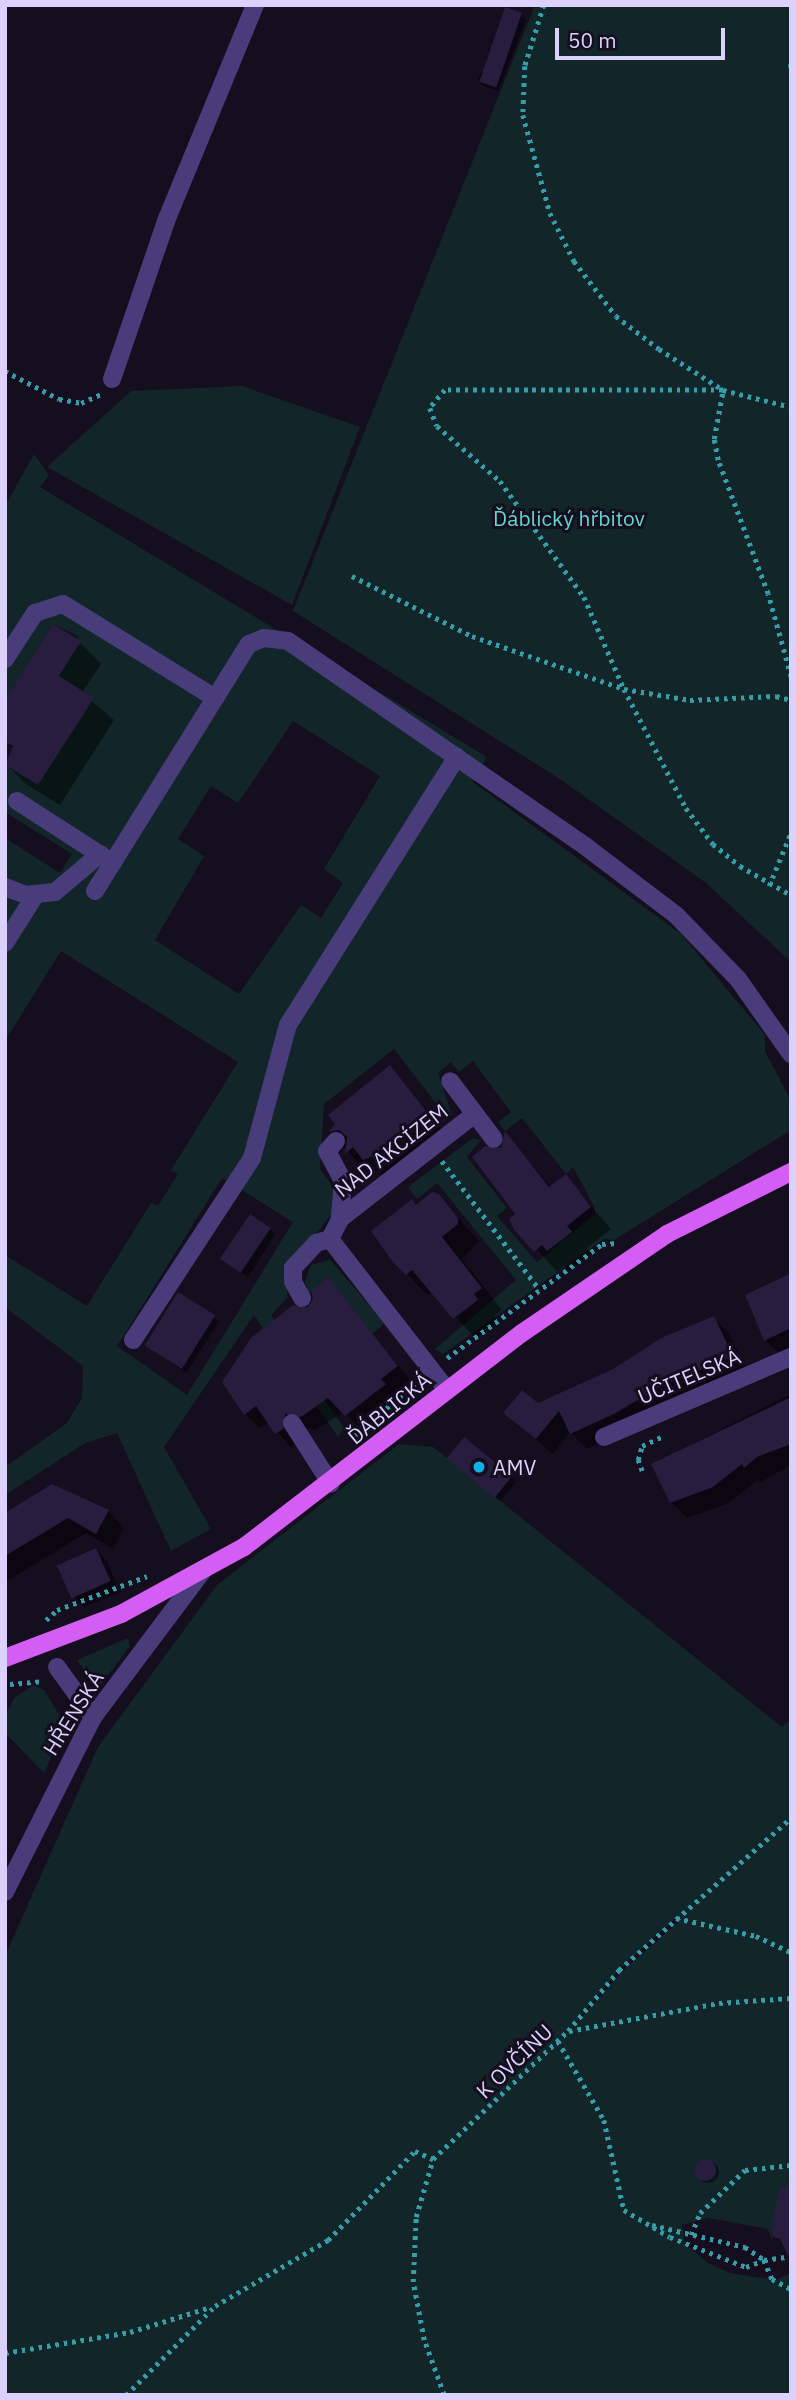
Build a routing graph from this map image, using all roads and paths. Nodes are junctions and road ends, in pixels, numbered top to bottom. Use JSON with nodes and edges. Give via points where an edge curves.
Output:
{"nodes":[{"id":1,"x":255,"y":5,"type":"edge"},
{"id":2,"x":544,"y":5,"type":"edge"},
{"id":3,"x":791,"y":64,"type":"edge"},
{"id":4,"x":791,"y":71,"type":"edge"},
{"id":5,"x":5,"y":371,"type":"edge"},
{"id":6,"x":112,"y":379,"type":"joint"},
{"id":7,"x":723,"y":390,"type":"junction"},
{"id":8,"x":791,"y":407,"type":"edge"},
{"id":9,"x":352,"y":576,"type":"dead end"},
{"id":10,"x":5,"y":659,"type":"edge"},
{"id":11,"x":791,"y":677,"type":"edge"},
{"id":12,"x":624,"y":689,"type":"junction"},
{"id":13,"x":215,"y":698,"type":"junction"},
{"id":14,"x":791,"y":700,"type":"edge"},
{"id":15,"x":457,"y":757,"type":"junction"},
{"id":16,"x":17,"y":802,"type":"dead end"},
{"id":17,"x":791,"y":832,"type":"edge"},
{"id":18,"x":106,"y":859,"type":"junction"},
{"id":19,"x":769,"y":886,"type":"junction"},
{"id":20,"x":5,"y":887,"type":"edge"},
{"id":21,"x":95,"y":891,"type":"dead end"},
{"id":22,"x":36,"y":894,"type":"junction"},
{"id":23,"x":791,"y":895,"type":"edge"},
{"id":24,"x":5,"y":943,"type":"edge"},
{"id":25,"x":791,"y":1054,"type":"edge"},
{"id":26,"x":450,"y":1082,"type":"dead end"},
{"id":27,"x":475,"y":1114,"type":"junction"},
{"id":28,"x":494,"y":1139,"type":"dead end"},
{"id":29,"x":336,"y":1141,"type":"dead end"},
{"id":30,"x":430,"y":1146,"type":"junction"},
{"id":31,"x":791,"y":1172,"type":"edge"},
{"id":32,"x":340,"y":1219,"type":"junction"},
{"id":33,"x":631,"y":1235,"type":"dead end"},
{"id":34,"x":330,"y":1239,"type":"junction"},
{"id":35,"x":539,"y":1289,"type":"junction"},
{"id":36,"x":302,"y":1298,"type":"dead end"},
{"id":37,"x":133,"y":1340,"type":"dead end"},
{"id":38,"x":791,"y":1357,"type":"edge"},
{"id":39,"x":431,"y":1370,"type":"junction"},
{"id":40,"x":447,"y":1390,"type":"junction"},
{"id":41,"x":292,"y":1423,"type":"dead end"},
{"id":42,"x":604,"y":1437,"type":"dead end"},
{"id":43,"x":352,"y":1441,"type":"dead end"},
{"id":44,"x":331,"y":1484,"type":"junction"},
{"id":45,"x":201,"y":1572,"type":"junction"},
{"id":46,"x":154,"y":1575,"type":"dead end"},
{"id":47,"x":41,"y":1624,"type":"dead end"},
{"id":48,"x":5,"y":1658,"type":"edge"},
{"id":49,"x":57,"y":1668,"type":"dead end"},
{"id":50,"x":10,"y":1684,"type":"dead end"},
{"id":51,"x":51,"y":1688,"type":"dead end"},
{"id":52,"x":93,"y":1717,"type":"junction"},
{"id":53,"x":791,"y":1818,"type":"edge"},
{"id":54,"x":5,"y":1892,"type":"edge"},
{"id":55,"x":676,"y":1918,"type":"junction"},
{"id":56,"x":791,"y":1952,"type":"edge"},
{"id":57,"x":791,"y":1998,"type":"edge"},
{"id":58,"x":568,"y":2031,"type":"junction"},
{"id":59,"x":558,"y":2041,"type":"junction"},
{"id":60,"x":433,"y":2160,"type":"junction"},
{"id":61,"x":791,"y":2165,"type":"edge"},
{"id":62,"x":643,"y":2223,"type":"junction"},
{"id":63,"x":691,"y":2235,"type":"junction"},
{"id":64,"x":791,"y":2256,"type":"edge"},
{"id":65,"x":764,"y":2260,"type":"junction"},
{"id":66,"x":791,"y":2289,"type":"edge"},
{"id":67,"x":215,"y":2306,"type":"junction"},
{"id":68,"x":5,"y":2353,"type":"edge"},
{"id":69,"x":126,"y":2395,"type":"edge"},
{"id":70,"x":444,"y":2395,"type":"edge"}],
"edges":[{"from":1,"to":6,"type":"street","via":[[166,221]]},
{"from":2,"to":7,"type":"path","via":[[525,66],[523,116],[551,213],[573,261],[615,316]]},
{"from":3,"to":4,"type":"path"},
{"from":5,"to":6,"type":"path","via":[[59,399],[82,403],[102,394]]},
{"from":7,"to":8,"type":"path"},
{"from":7,"to":11,"type":"path","via":[[714,439],[718,460],[768,594]]},
{"from":7,"to":12,"type":"path","via":[[445,390],[430,408],[437,426],[500,481],[540,530],[584,597]]},
{"from":9,"to":12,"type":"path","via":[[472,636]]},
{"from":10,"to":13,"type":"street","via":[[35,613],[63,604]]},
{"from":12,"to":14,"type":"path","via":[[691,700],[776,696]]},
{"from":12,"to":19,"type":"path","via":[[686,808],[713,844]]},
{"from":13,"to":15,"type":"street","via":[[249,645],[264,638],[288,641]]},
{"from":13,"to":18,"type":"street"},
{"from":15,"to":25,"type":"street","via":[[676,915],[738,979]]},
{"from":15,"to":37,"type":"street","via":[[288,1025],[252,1158]]},
{"from":16,"to":18,"type":"street"},
{"from":17,"to":19,"type":"path"},
{"from":18,"to":21,"type":"street"},
{"from":18,"to":22,"type":"street","via":[[55,892]]},
{"from":19,"to":23,"type":"path"},
{"from":20,"to":22,"type":"street"},
{"from":22,"to":24,"type":"street"},
{"from":26,"to":27,"type":"street","name":"NAD AKCÍZEM"},
{"from":27,"to":28,"type":"street"},
{"from":27,"to":30,"type":"street","name":"NAD AKCÍZEM"},
{"from":29,"to":32,"type":"street","via":[[327,1151],[343,1181]]},
{"from":30,"to":32,"type":"street","name":"NAD AKCÍZEM"},
{"from":30,"to":35,"type":"path"},
{"from":31,"to":40,"type":"main road","name":"ĎÁBLICKÁ","via":[[667,1234]]},
{"from":32,"to":34,"type":"street","name":"NAD AKCÍZEM"},
{"from":33,"to":35,"type":"path","via":[[620,1243],[602,1244]]},
{"from":34,"to":36,"type":"street","via":[[316,1243],[293,1268],[293,1282]]},
{"from":34,"to":39,"type":"street"},
{"from":35,"to":39,"type":"path"},
{"from":38,"to":42,"type":"street","name":"UČITELSKÁ"},
{"from":39,"to":40,"type":"street"},
{"from":39,"to":43,"type":"path"},
{"from":40,"to":44,"type":"main road","name":"ĎÁBLICKÁ"},
{"from":41,"to":44,"type":"street"},
{"from":44,"to":45,"type":"main road","name":"ĎÁBLICKÁ"},
{"from":45,"to":48,"type":"main road","name":"ĎÁBLICKÁ","via":[[121,1614]]},
{"from":45,"to":52,"type":"street","name":"HŘENSKÁ"},
{"from":46,"to":47,"type":"path","via":[[57,1610]]},
{"from":49,"to":52,"type":"street"},
{"from":50,"to":51,"type":"path","via":[[30,1679],[46,1681]]},
{"from":52,"to":54,"type":"street","name":"HŘENSKÁ"},
{"from":53,"to":55,"type":"path","name":"K OVČÍNU"},
{"from":55,"to":56,"type":"path","via":[[756,1936]]},
{"from":55,"to":58,"type":"path","name":"K OVČÍNU","via":[[619,1970]]},
{"from":57,"to":58,"type":"path","via":[[719,2003]]},
{"from":58,"to":59,"type":"path","name":"K OVČÍNU"},
{"from":59,"to":60,"type":"path","name":"K OVČÍNU"},
{"from":59,"to":62,"type":"path","via":[[604,2120],[624,2210]]},
{"from":60,"to":67,"type":"path","via":[[415,2151],[328,2240]]},
{"from":60,"to":70,"type":"path","name":"K OVČÍNU","via":[[416,2217],[413,2282],[424,2340]]},
{"from":61,"to":63,"type":"path","via":[[745,2170],[700,2213]]},
{"from":62,"to":63,"type":"path"},
{"from":62,"to":65,"type":"path","via":[[746,2267]]},
{"from":63,"to":65,"type":"path","via":[[745,2247]]},
{"from":64,"to":65,"type":"path"},
{"from":65,"to":66,"type":"path","via":[[772,2279]]},
{"from":67,"to":68,"type":"path","via":[[130,2332]]},
{"from":67,"to":69,"type":"path"}]}
